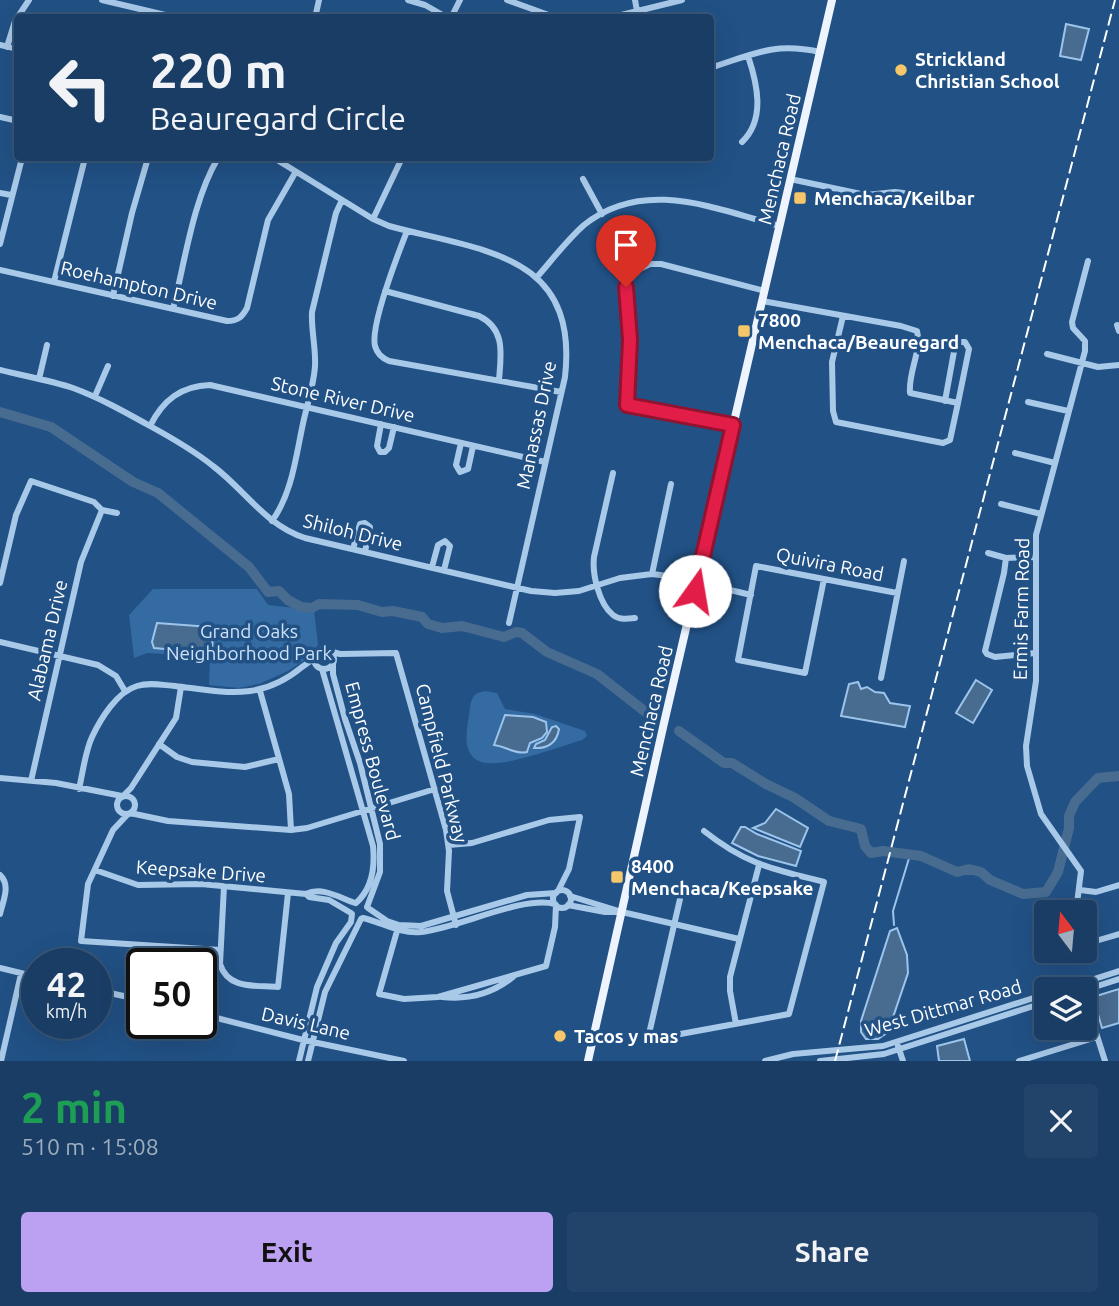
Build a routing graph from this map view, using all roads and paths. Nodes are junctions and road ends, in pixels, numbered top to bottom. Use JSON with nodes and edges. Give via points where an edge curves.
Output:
{"nodes":[{"id":1,"x":102,"y":0,"type":"edge"},
{"id":2,"x":408,"y":0,"type":"edge"},
{"id":3,"x":508,"y":0,"type":"edge"},
{"id":4,"x":532,"y":0,"type":"edge"},
{"id":5,"x":635,"y":0,"type":"edge"},
{"id":6,"x":682,"y":0,"type":"edge"},
{"id":7,"x":832,"y":0,"type":"edge"},
{"id":8,"x":530,"y":8,"type":"junction"},
{"id":9,"x":637,"y":11,"type":"junction"},
{"id":10,"x":161,"y":14,"type":"edge"},
{"id":11,"x":442,"y":14,"type":"edge"},
{"id":12,"x":546,"y":14,"type":"edge"},
{"id":13,"x":625,"y":14,"type":"edge"},
{"id":14,"x":14,"y":23,"type":"edge"},
{"id":15,"x":4,"y":46,"type":"edge"},
{"id":16,"x":820,"y":52,"type":"junction"},
{"id":17,"x":748,"y":56,"type":"junction"},
{"id":18,"x":714,"y":67,"type":"edge"},
{"id":19,"x":742,"y":142,"type":"dead end"},
{"id":20,"x":21,"y":161,"type":"edge"},
{"id":21,"x":84,"y":161,"type":"edge"},
{"id":22,"x":147,"y":161,"type":"edge"},
{"id":23,"x":216,"y":161,"type":"edge"},
{"id":24,"x":278,"y":161,"type":"edge"},
{"id":25,"x":401,"y":161,"type":"edge"},
{"id":26,"x":295,"y":173,"type":"junction"},
{"id":27,"x":583,"y":179,"type":"dead end"},
{"id":28,"x":790,"y":179,"type":"junction"},
{"id":29,"x":0,"y":193,"type":"edge"},
{"id":30,"x":11,"y":195,"type":"junction"},
{"id":31,"x":342,"y":200,"type":"junction"},
{"id":32,"x":963,"y":200,"type":"dead end"},
{"id":33,"x":602,"y":214,"type":"junction"},
{"id":34,"x":373,"y":219,"type":"junction"},
{"id":35,"x":780,"y":226,"type":"junction"},
{"id":36,"x":407,"y":231,"type":"junction"},
{"id":37,"x":0,"y":244,"type":"edge"},
{"id":38,"x":1088,"y":261,"type":"dead end"},
{"id":39,"x":0,"y":270,"type":"edge"},
{"id":40,"x":537,"y":277,"type":"junction"},
{"id":41,"x":54,"y":282,"type":"junction"},
{"id":42,"x":385,"y":291,"type":"junction"},
{"id":43,"x":765,"y":291,"type":"junction"},
{"id":44,"x":113,"y":296,"type":"junction"},
{"id":45,"x":762,"y":301,"type":"junction"},
{"id":46,"x":173,"y":309,"type":"junction"},
{"id":47,"x":843,"y":316,"type":"junction"},
{"id":48,"x":47,"y":345,"type":"dead end"},
{"id":49,"x":1048,"y":354,"type":"dead end"},
{"id":50,"x":1082,"y":363,"type":"junction"},
{"id":51,"x":1119,"y":365,"type":"edge"},
{"id":52,"x":108,"y":366,"type":"dead end"},
{"id":53,"x":0,"y":370,"type":"edge"},
{"id":54,"x":39,"y":379,"type":"junction"},
{"id":55,"x":499,"y":380,"type":"junction"},
{"id":56,"x":561,"y":392,"type":"junction"},
{"id":57,"x":95,"y":396,"type":"junction"},
{"id":58,"x":945,"y":401,"type":"junction"},
{"id":59,"x":1028,"y":401,"type":"dead end"},
{"id":60,"x":958,"y":404,"type":"junction"},
{"id":61,"x":307,"y":407,"type":"junction"},
{"id":62,"x":1068,"y":411,"type":"junction"},
{"id":63,"x":381,"y":424,"type":"junction"},
{"id":64,"x":733,"y":425,"type":"junction"},
{"id":65,"x":150,"y":426,"type":"junction"},
{"id":66,"x":394,"y":427,"type":"junction"},
{"id":67,"x":461,"y":443,"type":"junction"},
{"id":68,"x":473,"y":446,"type":"junction"},
{"id":69,"x":1015,"y":453,"type":"dead end"},
{"id":70,"x":545,"y":462,"type":"junction"},
{"id":71,"x":1055,"y":463,"type":"junction"},
{"id":72,"x":613,"y":472,"type":"dead end"},
{"id":73,"x":671,"y":484,"type":"dead end"},
{"id":74,"x":1001,"y":504,"type":"dead end"},
{"id":75,"x":102,"y":510,"type":"junction"},
{"id":76,"x":117,"y":513,"type":"dead end"},
{"id":77,"x":1041,"y":514,"type":"junction"},
{"id":78,"x":272,"y":522,"type":"junction"},
{"id":79,"x":353,"y":550,"type":"junction"},
{"id":80,"x":365,"y":552,"type":"junction"},
{"id":81,"x":988,"y":553,"type":"dead end"},
{"id":82,"x":1035,"y":557,"type":"junction"},
{"id":83,"x":1006,"y":558,"type":"junction"},
{"id":84,"x":904,"y":561,"type":"dead end"},
{"id":85,"x":432,"y":567,"type":"junction"},
{"id":86,"x":444,"y":570,"type":"junction"},
{"id":87,"x":652,"y":574,"type":"junction"},
{"id":88,"x":824,"y":579,"type":"junction"},
{"id":89,"x":0,"y":583,"type":"edge"},
{"id":90,"x":698,"y":584,"type":"junction"},
{"id":91,"x":598,"y":586,"type":"junction"},
{"id":92,"x":516,"y":587,"type":"junction"},
{"id":93,"x":897,"y":593,"type":"junction"},
{"id":94,"x":751,"y":595,"type":"junction"},
{"id":95,"x":635,"y":618,"type":"dead end"},
{"id":96,"x":509,"y":623,"type":"dead end"},
{"id":97,"x":0,"y":642,"type":"edge"},
{"id":98,"x":329,"y":652,"type":"junction"},
{"id":99,"x":1035,"y":653,"type":"junction"},
{"id":100,"x":353,"y":654,"type":"junction"},
{"id":101,"x":59,"y":656,"type":"junction"},
{"id":102,"x":314,"y":658,"type":"junction"},
{"id":103,"x":333,"y":663,"type":"junction"},
{"id":104,"x":321,"y":668,"type":"junction"},
{"id":105,"x":298,"y":671,"type":"junction"},
{"id":106,"x":881,"y":678,"type":"dead end"},
{"id":107,"x":181,"y":687,"type":"junction"},
{"id":108,"x":125,"y":691,"type":"junction"},
{"id":109,"x":260,"y":691,"type":"junction"},
{"id":110,"x":159,"y":744,"type":"junction"},
{"id":111,"x":279,"y":758,"type":"junction"},
{"id":112,"x":0,"y":778,"type":"edge"},
{"id":113,"x":138,"y":778,"type":"junction"},
{"id":114,"x":31,"y":781,"type":"junction"},
{"id":115,"x":79,"y":789,"type":"junction"},
{"id":116,"x":435,"y":789,"type":"junction"},
{"id":117,"x":101,"y":793,"type":"junction"},
{"id":118,"x":123,"y":796,"type":"junction"},
{"id":119,"x":134,"y":802,"type":"junction"},
{"id":120,"x":117,"y":807,"type":"junction"},
{"id":121,"x":367,"y":810,"type":"junction"},
{"id":122,"x":129,"y":813,"type":"junction"},
{"id":123,"x":151,"y":817,"type":"junction"},
{"id":124,"x":113,"y":830,"type":"junction"},
{"id":125,"x":291,"y":830,"type":"junction"},
{"id":126,"x":704,"y":831,"type":"dead end"},
{"id":127,"x":449,"y":845,"type":"junction"},
{"id":128,"x":759,"y":865,"type":"junction"},
{"id":129,"x":569,"y":869,"type":"junction"},
{"id":130,"x":95,"y":870,"type":"junction"},
{"id":131,"x":0,"y":875,"type":"edge"},
{"id":132,"x":1119,"y":885,"type":"edge"},
{"id":133,"x":224,"y":886,"type":"junction"},
{"id":134,"x":1080,"y":890,"type":"junction"},
{"id":135,"x":288,"y":892,"type":"junction"},
{"id":136,"x":557,"y":892,"type":"junction"},
{"id":137,"x":306,"y":894,"type":"junction"},
{"id":138,"x":570,"y":894,"type":"junction"},
{"id":139,"x":680,"y":900,"type":"dead end"},
{"id":140,"x":1078,"y":900,"type":"edge"},
{"id":141,"x":356,"y":903,"type":"junction"},
{"id":142,"x":556,"y":904,"type":"junction"},
{"id":143,"x":567,"y":906,"type":"junction"},
{"id":144,"x":367,"y":908,"type":"junction"},
{"id":145,"x":622,"y":912,"type":"junction"},
{"id":146,"x":352,"y":913,"type":"junction"},
{"id":147,"x":0,"y":914,"type":"edge"},
{"id":148,"x":454,"y":916,"type":"junction"},
{"id":149,"x":362,"y":918,"type":"junction"},
{"id":150,"x":674,"y":924,"type":"junction"},
{"id":151,"x":456,"y":925,"type":"junction"},
{"id":152,"x":555,"y":928,"type":"junction"},
{"id":153,"x":397,"y":931,"type":"junction"},
{"id":154,"x":1119,"y":934,"type":"edge"},
{"id":155,"x":739,"y":939,"type":"junction"},
{"id":156,"x":1097,"y":940,"type":"edge"},
{"id":157,"x":220,"y":950,"type":"junction"},
{"id":158,"x":0,"y":968,"type":"edge"},
{"id":159,"x":1119,"y":971,"type":"edge"},
{"id":160,"x":21,"y":974,"type":"joint"},
{"id":161,"x":1119,"y":979,"type":"edge"},
{"id":162,"x":1097,"y":981,"type":"edge"},
{"id":163,"x":1097,"y":984,"type":"edge"},
{"id":164,"x":1034,"y":998,"type":"edge"},
{"id":165,"x":1034,"y":1006,"type":"edge"},
{"id":166,"x":217,"y":1018,"type":"edge"},
{"id":167,"x":736,"y":1024,"type":"junction"},
{"id":168,"x":1097,"y":1037,"type":"edge"},
{"id":169,"x":303,"y":1040,"type":"junction"},
{"id":170,"x":1087,"y":1040,"type":"edge"},
{"id":171,"x":312,"y":1042,"type":"junction"},
{"id":172,"x":898,"y":1046,"type":"junction"},
{"id":173,"x":1,"y":1061,"type":"edge"},
{"id":174,"x":299,"y":1061,"type":"edge"},
{"id":175,"x":308,"y":1061,"type":"edge"},
{"id":176,"x":404,"y":1061,"type":"edge"},
{"id":177,"x":588,"y":1061,"type":"edge"},
{"id":178,"x":765,"y":1061,"type":"edge"},
{"id":179,"x":820,"y":1061,"type":"edge"},
{"id":180,"x":903,"y":1061,"type":"edge"},
{"id":181,"x":1019,"y":1061,"type":"edge"},
{"id":182,"x":1105,"y":1061,"type":"edge"}],
"edges":[{"from":1,"to":10,"type":"street"},
{"from":2,"to":11,"type":"street"},
{"from":3,"to":8,"type":"street"},
{"from":4,"to":8,"type":"street"},
{"from":5,"to":9,"type":"street"},
{"from":6,"to":9,"type":"street"},
{"from":7,"to":16,"type":"main road","name":"Menchaca Road"},
{"from":8,"to":12,"type":"street"},
{"from":9,"to":13,"type":"street"},
{"from":14,"to":15,"type":"street"},
{"from":16,"to":17,"type":"street","via":[[782,47]]},
{"from":16,"to":28,"type":"main road","name":"Menchaca Road"},
{"from":17,"to":18,"type":"street"},
{"from":17,"to":19,"type":"street","via":[[758,98],[752,127]]},
{"from":20,"to":30,"type":"street"},
{"from":21,"to":41,"type":"street"},
{"from":22,"to":44,"type":"street"},
{"from":23,"to":46,"type":"street","via":[[194,223]]},
{"from":24,"to":26,"type":"street","name":"Manassas Drive"},
{"from":25,"to":34,"type":"street"},
{"from":26,"to":31,"type":"street","name":"Manassas Drive"},
{"from":26,"to":46,"type":"street","name":"Roehampton Drive","via":[[268,220],[244,314],[227,321]]},
{"from":27,"to":33,"type":"street"},
{"from":28,"to":32,"type":"street","via":[[866,195],[895,192]]},
{"from":28,"to":35,"type":"main road","name":"Menchaca Road"},
{"from":29,"to":30,"type":"street"},
{"from":30,"to":37,"type":"street"},
{"from":31,"to":34,"type":"street","name":"Manassas Drive"},
{"from":31,"to":61,"type":"street","via":[[312,312],[315,370]]},
{"from":33,"to":35,"type":"street","via":[[635,201],[667,198]]},
{"from":33,"to":40,"type":"street","via":[[575,233]]},
{"from":34,"to":36,"type":"street","name":"Manassas Drive"},
{"from":35,"to":43,"type":"main road","name":"Menchaca Road"},
{"from":36,"to":40,"type":"street","name":"Manassas Drive","via":[[506,257]]},
{"from":36,"to":42,"type":"street"},
{"from":38,"to":50,"type":"street","name":"Ermis Farm Road","via":[[1072,322],[1086,343]]},
{"from":39,"to":41,"type":"street","name":"Roehampton Drive"},
{"from":40,"to":56,"type":"street","name":"Manassas Drive","via":[[554,300],[564,329],[566,369]]},
{"from":41,"to":44,"type":"street","name":"Roehampton Drive"},
{"from":42,"to":55,"type":"street","via":[[491,323],[501,345]]},
{"from":42,"to":55,"type":"street","via":[[374,340],[382,358]]},
{"from":43,"to":45,"type":"main road","name":"Menchaca Road"},
{"from":43,"to":64,"type":"street","via":[[656,264],[635,271],[626,287],[630,340],[627,405]]},
{"from":44,"to":46,"type":"street","name":"Roehampton Drive"},
{"from":45,"to":47,"type":"street"},
{"from":45,"to":64,"type":"main road","name":"Menchaca Road"},
{"from":47,"to":58,"type":"street","via":[[917,331],[910,393]]},
{"from":47,"to":60,"type":"street","via":[[832,362],[833,411],[838,423],[947,443]]},
{"from":48,"to":54,"type":"street"},
{"from":49,"to":50,"type":"street"},
{"from":50,"to":51,"type":"street","via":[[1103,368]]},
{"from":50,"to":62,"type":"street","name":"Ermis Farm Road"},
{"from":52,"to":57,"type":"street"},
{"from":53,"to":54,"type":"street","name":"Shiloh Drive"},
{"from":54,"to":57,"type":"street","name":"Shiloh Drive"},
{"from":55,"to":56,"type":"street"},
{"from":56,"to":70,"type":"street","name":"Manassas Drive"},
{"from":57,"to":65,"type":"street","name":"Shiloh Drive"},
{"from":58,"to":60,"type":"street"},
{"from":58,"to":60,"type":"street","via":[[955,346],[965,342],[969,349]]},
{"from":59,"to":62,"type":"street"},
{"from":61,"to":63,"type":"street","name":"Stone River Drive"},
{"from":61,"to":65,"type":"street","name":"Stone River Drive","via":[[195,386],[168,400]]},
{"from":61,"to":78,"type":"street","via":[[288,488]]},
{"from":62,"to":71,"type":"street","name":"Ermis Farm Road"},
{"from":63,"to":66,"type":"street","name":"Stone River Drive"},
{"from":63,"to":66,"type":"street","via":[[380,452],[389,448]]},
{"from":64,"to":90,"type":"main road","name":"Menchaca Road"},
{"from":65,"to":78,"type":"street","name":"Shiloh Drive","via":[[212,465]]},
{"from":66,"to":67,"type":"street","name":"Stone River Drive"},
{"from":67,"to":68,"type":"street","name":"Stone River Drive"},
{"from":67,"to":68,"type":"street","via":[[456,465],[460,471],[468,469]]},
{"from":68,"to":70,"type":"street","name":"Stone River Drive"},
{"from":69,"to":71,"type":"street"},
{"from":70,"to":92,"type":"street","name":"Manassas Drive"},
{"from":71,"to":77,"type":"street","name":"Ermis Farm Road"},
{"from":72,"to":91,"type":"street","via":[[594,557]]},
{"from":73,"to":87,"type":"street"},
{"from":74,"to":77,"type":"street"},
{"from":75,"to":76,"type":"street"},
{"from":75,"to":89,"type":"street","via":[[94,502],[31,481],[16,515]]},
{"from":75,"to":101,"type":"street","name":"Alabama Drive","via":[[81,562]]},
{"from":77,"to":82,"type":"street","name":"Ermis Farm Road"},
{"from":78,"to":79,"type":"street","name":"Shiloh Drive","via":[[297,536]]},
{"from":79,"to":80,"type":"street","name":"Shiloh Drive"},
{"from":79,"to":80,"type":"street","via":[[359,526],[365,523],[370,527]]},
{"from":80,"to":85,"type":"street","name":"Shiloh Drive"},
{"from":81,"to":83,"type":"street"},
{"from":82,"to":83,"type":"street"},
{"from":82,"to":99,"type":"street","name":"Ermis Farm Road"},
{"from":83,"to":99,"type":"street","via":[[985,650],[990,657]]},
{"from":84,"to":93,"type":"street"},
{"from":85,"to":86,"type":"street","name":"Shiloh Drive"},
{"from":85,"to":86,"type":"street","via":[[438,545],[445,541],[450,546]]},
{"from":86,"to":92,"type":"street","name":"Shiloh Drive"},
{"from":87,"to":90,"type":"street","name":"Shiloh Drive"},
{"from":87,"to":91,"type":"street","name":"Shiloh Drive"},
{"from":88,"to":93,"type":"street","name":"Quivira Road"},
{"from":88,"to":94,"type":"street","name":"Quivira Road","via":[[756,566]]},
{"from":88,"to":94,"type":"street","via":[[805,673],[738,660]]},
{"from":90,"to":94,"type":"street","name":"Shiloh Drive"},
{"from":90,"to":145,"type":"main road","name":"Menchaca Road"},
{"from":91,"to":92,"type":"street","name":"Shiloh Drive","via":[[555,593]]},
{"from":91,"to":95,"type":"street","via":[[611,614]]},
{"from":92,"to":96,"type":"street","name":"Manassas Drive"},
{"from":93,"to":106,"type":"street"},
{"from":97,"to":101,"type":"street"},
{"from":98,"to":100,"type":"street","name":"Campfield Parkway"},
{"from":98,"to":102,"type":"street","via":[[320,650]]},
{"from":98,"to":103,"type":"street"},
{"from":99,"to":134,"type":"street","name":"Ermis Farm Road","via":[[1026,758],[1046,822],[1078,866]]},
{"from":100,"to":103,"type":"street","name":"Campfield Parkway"},
{"from":100,"to":116,"type":"street","name":"Campfield Parkway","via":[[396,653]]},
{"from":101,"to":108,"type":"street","via":[[104,667]]},
{"from":101,"to":114,"type":"street","name":"Alabama Drive"},
{"from":102,"to":104,"type":"street"},
{"from":102,"to":105,"type":"street"},
{"from":103,"to":104,"type":"street"},
{"from":103,"to":121,"type":"street","name":"Empress Boulevard","via":[[360,763]]},
{"from":104,"to":105,"type":"street"},
{"from":104,"to":121,"type":"street","name":"Empress Boulevard","via":[[347,762]]},
{"from":105,"to":109,"type":"street"},
{"from":107,"to":108,"type":"street","via":[[146,684]]},
{"from":107,"to":109,"type":"street"},
{"from":107,"to":110,"type":"street","via":[[176,718]]},
{"from":108,"to":115,"type":"street","via":[[92,737]]},
{"from":109,"to":111,"type":"street"},
{"from":110,"to":111,"type":"street","via":[[192,762],[245,767]]},
{"from":110,"to":113,"type":"street"},
{"from":111,"to":125,"type":"street","via":[[290,801]]},
{"from":112,"to":114,"type":"street"},
{"from":113,"to":118,"type":"street"},
{"from":113,"to":119,"type":"street"},
{"from":114,"to":115,"type":"street"},
{"from":115,"to":117,"type":"street"},
{"from":116,"to":121,"type":"street"},
{"from":116,"to":127,"type":"street","name":"Campfield Parkway"},
{"from":117,"to":118,"type":"street"},
{"from":117,"to":120,"type":"street"},
{"from":118,"to":119,"type":"street"},
{"from":118,"to":120,"type":"street"},
{"from":119,"to":122,"type":"street"},
{"from":119,"to":123,"type":"street"},
{"from":120,"to":122,"type":"street"},
{"from":120,"to":124,"type":"street"},
{"from":121,"to":125,"type":"street"},
{"from":121,"to":141,"type":"street","name":"Empress Boulevard","via":[[373,865],[367,889]]},
{"from":121,"to":144,"type":"street","name":"Empress Boulevard","via":[[380,844],[381,865]]},
{"from":122,"to":123,"type":"street"},
{"from":122,"to":124,"type":"street"},
{"from":123,"to":125,"type":"street"},
{"from":124,"to":130,"type":"street"},
{"from":126,"to":128,"type":"street"},
{"from":127,"to":129,"type":"street","via":[[476,842],[549,820],[580,817]]},
{"from":127,"to":148,"type":"street","name":"Campfield Parkway","via":[[447,891]]},
{"from":128,"to":155,"type":"street"},
{"from":128,"to":167,"type":"street","via":[[824,882],[789,1014]]},
{"from":129,"to":136,"type":"street"},
{"from":129,"to":138,"type":"street"},
{"from":130,"to":133,"type":"street","name":"Keepsake Drive","via":[[138,885]]},
{"from":130,"to":157,"type":"street","via":[[86,890],[81,941]]},
{"from":131,"to":147,"type":"street","via":[[6,887]]},
{"from":132,"to":134,"type":"street","via":[[1096,892]]},
{"from":133,"to":135,"type":"street","name":"Keepsake Drive"},
{"from":133,"to":157,"type":"street"},
{"from":134,"to":140,"type":"street","name":"Ermis Farm Road"},
{"from":135,"to":137,"type":"street","name":"Keepsake Drive"},
{"from":135,"to":157,"type":"street","via":[[278,987],[230,980],[221,968]]},
{"from":136,"to":138,"type":"street"},
{"from":136,"to":142,"type":"street"},
{"from":136,"to":148,"type":"street","via":[[527,895]]},
{"from":137,"to":141,"type":"street","name":"Keepsake Drive","via":[[324,892]]},
{"from":137,"to":146,"type":"street","name":"Keepsake Drive"},
{"from":138,"to":143,"type":"street"},
{"from":138,"to":145,"type":"street"},
{"from":139,"to":150,"type":"street"},
{"from":141,"to":144,"type":"street"},
{"from":141,"to":146,"type":"street"},
{"from":142,"to":143,"type":"street"},
{"from":142,"to":151,"type":"street","via":[[529,903]]},
{"from":142,"to":152,"type":"street"},
{"from":143,"to":145,"type":"street"},
{"from":143,"to":152,"type":"street"},
{"from":144,"to":148,"type":"street","via":[[387,921],[411,926]]},
{"from":144,"to":149,"type":"street"},
{"from":145,"to":150,"type":"street"},
{"from":145,"to":177,"type":"main road","name":"Menchaca Road"},
{"from":146,"to":149,"type":"street"},
{"from":146,"to":169,"type":"street","via":[[317,987]]},
{"from":148,"to":151,"type":"street","name":"Campfield Parkway"},
{"from":149,"to":153,"type":"street"},
{"from":149,"to":171,"type":"street","via":[[325,992]]},
{"from":150,"to":155,"type":"street"},
{"from":150,"to":167,"type":"street","via":[[649,1034],[676,1035]]},
{"from":151,"to":153,"type":"street"},
{"from":152,"to":153,"type":"street","via":[[546,966],[515,976],[491,991],[457,999],[379,995]]},
{"from":154,"to":156,"type":"street"},
{"from":155,"to":167,"type":"street","via":[[730,984]]},
{"from":158,"to":160,"type":"street"},
{"from":159,"to":162,"type":"street"},
{"from":160,"to":173,"type":"street"},
{"from":161,"to":163,"type":"street"},
{"from":164,"to":172,"type":"street","name":"West Dittmar Road"},
{"from":165,"to":172,"type":"street","name":"West Dittmar Road"},
{"from":166,"to":169,"type":"street","name":"Davis Lane"},
{"from":168,"to":182,"type":"street"},
{"from":169,"to":171,"type":"street","name":"Davis Lane"},
{"from":169,"to":174,"type":"street"},
{"from":170,"to":181,"type":"street"},
{"from":171,"to":175,"type":"street"},
{"from":171,"to":176,"type":"street","name":"Davis Lane"},
{"from":172,"to":178,"type":"street","name":"West Dittmar Road","via":[[793,1054]]},
{"from":172,"to":179,"type":"street","name":"West Dittmar Road","via":[[875,1055]]},
{"from":172,"to":180,"type":"street"}]}
